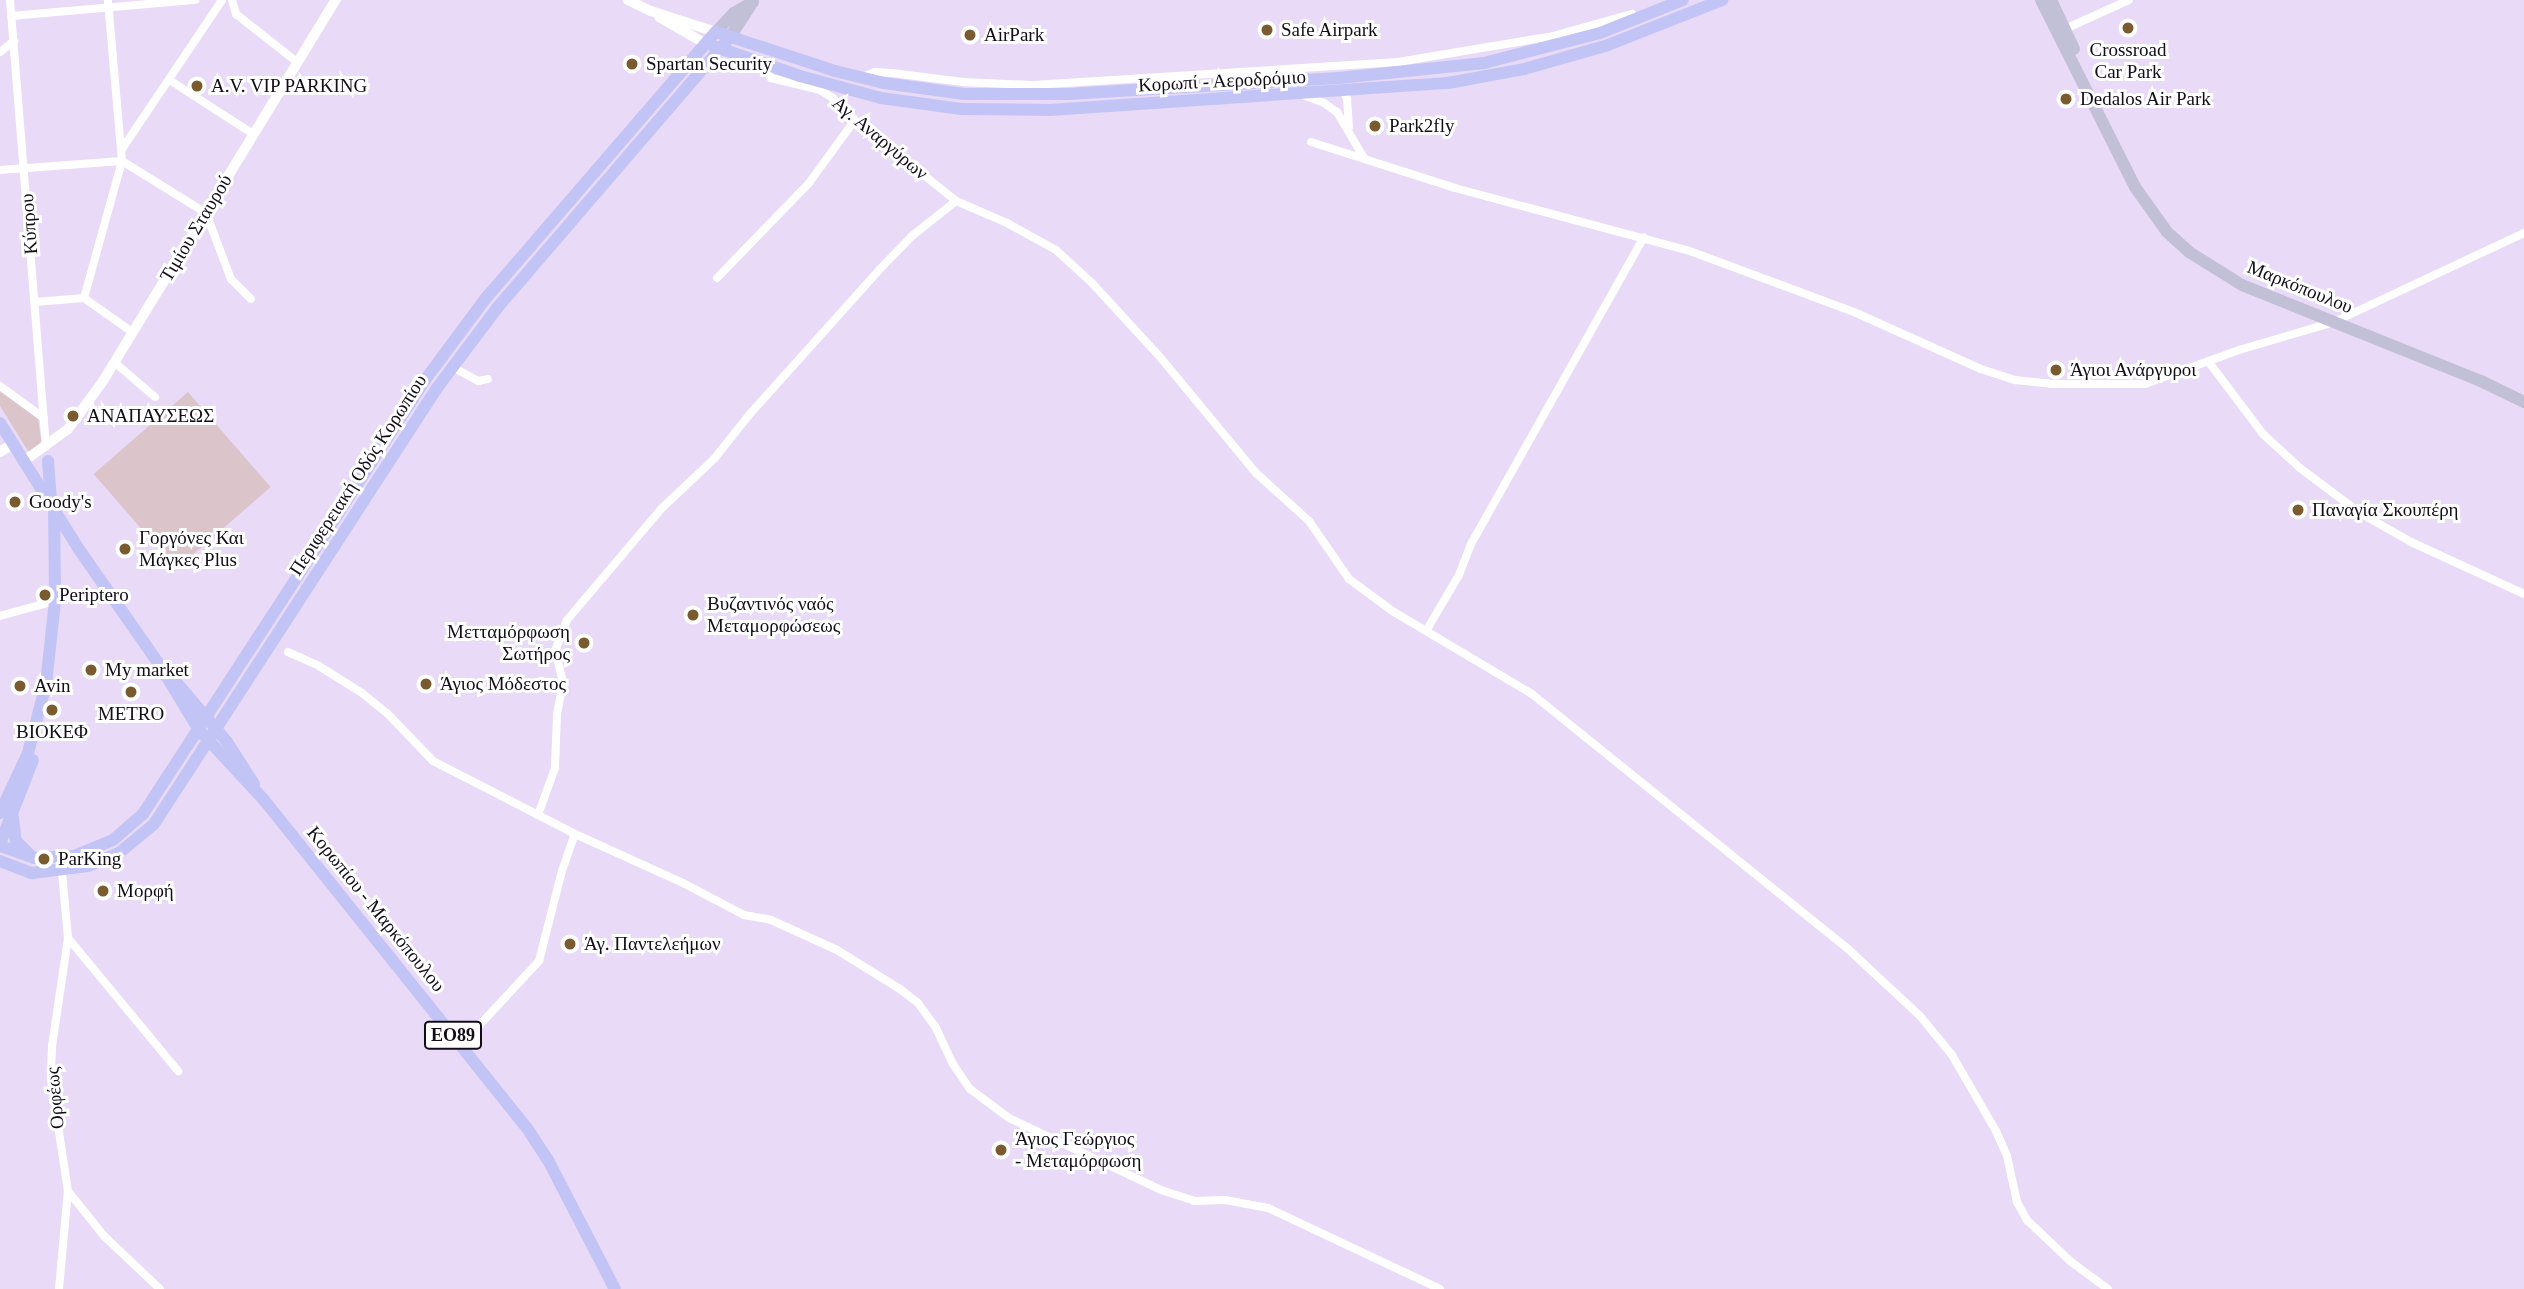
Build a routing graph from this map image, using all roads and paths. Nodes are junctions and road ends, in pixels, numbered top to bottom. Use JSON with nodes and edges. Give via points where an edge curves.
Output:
{"nodes":[{"id":1,"x":10,"y":0,"type":"edge"},
{"id":2,"x":195,"y":0,"type":"edge"},
{"id":3,"x":222,"y":0,"type":"edge"},
{"id":4,"x":232,"y":0,"type":"edge"},
{"id":5,"x":335,"y":0,"type":"edge"},
{"id":6,"x":628,"y":0,"type":"edge"},
{"id":7,"x":1668,"y":0,"type":"edge"},
{"id":8,"x":1684,"y":0,"type":"edge"},
{"id":9,"x":1722,"y":0,"type":"edge"},
{"id":10,"x":2041,"y":0,"type":"edge"},
{"id":11,"x":2051,"y":0,"type":"edge"},
{"id":12,"x":2129,"y":0,"type":"edge"},
{"id":13,"x":754,"y":1,"type":"edge"},
{"id":14,"x":108,"y":4,"type":"edge"},
{"id":15,"x":651,"y":11,"type":"junction"},
{"id":16,"x":11,"y":16,"type":"junction"},
{"id":17,"x":2065,"y":29,"type":"junction"},
{"id":18,"x":716,"y":32,"type":"junction"},
{"id":19,"x":730,"y":37,"type":"junction"},
{"id":20,"x":14,"y":41,"type":"junction"},
{"id":21,"x":706,"y":44,"type":"junction"},
{"id":22,"x":720,"y":49,"type":"junction"},
{"id":23,"x":0,"y":52,"type":"edge"},
{"id":24,"x":737,"y":55,"type":"junction"},
{"id":25,"x":298,"y":63,"type":"junction"},
{"id":26,"x":771,"y":66,"type":"junction"},
{"id":27,"x":702,"y":72,"type":"junction"},
{"id":28,"x":860,"y":77,"type":"junction"},
{"id":29,"x":1339,"y":78,"type":"junction"},
{"id":30,"x":171,"y":81,"type":"junction"},
{"id":31,"x":1345,"y":92,"type":"junction"},
{"id":32,"x":1303,"y":95,"type":"junction"},
{"id":33,"x":855,"y":120,"type":"junction"},
{"id":34,"x":1349,"y":130,"type":"junction"},
{"id":35,"x":253,"y":134,"type":"junction"},
{"id":36,"x":1311,"y":142,"type":"dead end"},
{"id":37,"x":2110,"y":144,"type":"junction"},
{"id":38,"x":122,"y":149,"type":"junction"},
{"id":39,"x":1364,"y":158,"type":"junction"},
{"id":40,"x":122,"y":161,"type":"junction"},
{"id":41,"x":25,"y":167,"type":"junction"},
{"id":42,"x":0,"y":170,"type":"edge"},
{"id":43,"x":956,"y":201,"type":"junction"},
{"id":44,"x":206,"y":213,"type":"junction"},
{"id":45,"x":2524,"y":233,"type":"edge"},
{"id":46,"x":1644,"y":237,"type":"junction"},
{"id":47,"x":717,"y":278,"type":"dead end"},
{"id":48,"x":84,"y":298,"type":"junction"},
{"id":49,"x":251,"y":299,"type":"dead end"},
{"id":50,"x":35,"y":302,"type":"junction"},
{"id":51,"x":2334,"y":321,"type":"junction"},
{"id":52,"x":132,"y":332,"type":"junction"},
{"id":53,"x":2208,"y":361,"type":"junction"},
{"id":54,"x":114,"y":362,"type":"junction"},
{"id":55,"x":453,"y":367,"type":"junction"},
{"id":56,"x":488,"y":379,"type":"dead end"},
{"id":57,"x":0,"y":386,"type":"edge"},
{"id":58,"x":155,"y":397,"type":"dead end"},
{"id":59,"x":2524,"y":402,"type":"edge"},
{"id":60,"x":44,"y":418,"type":"junction"},
{"id":61,"x":0,"y":423,"type":"edge"},
{"id":62,"x":13,"y":444,"type":"junction"},
{"id":63,"x":0,"y":452,"type":"edge"},
{"id":64,"x":47,"y":454,"type":"junction"},
{"id":65,"x":27,"y":466,"type":"junction"},
{"id":66,"x":53,"y":507,"type":"junction"},
{"id":67,"x":2522,"y":595,"type":"edge"},
{"id":68,"x":55,"y":601,"type":"junction"},
{"id":69,"x":0,"y":616,"type":"edge"},
{"id":70,"x":1426,"y":631,"type":"junction"},
{"id":71,"x":288,"y":652,"type":"dead end"},
{"id":72,"x":159,"y":664,"type":"junction"},
{"id":73,"x":46,"y":684,"type":"junction"},
{"id":74,"x":207,"y":717,"type":"junction"},
{"id":75,"x":217,"y":729,"type":"junction"},
{"id":76,"x":199,"y":730,"type":"junction"},
{"id":77,"x":209,"y":741,"type":"junction"},
{"id":78,"x":264,"y":800,"type":"junction"},
{"id":79,"x":0,"y":813,"type":"edge"},
{"id":80,"x":14,"y":814,"type":"junction"},
{"id":81,"x":538,"y":815,"type":"junction"},
{"id":82,"x":575,"y":834,"type":"junction"},
{"id":83,"x":0,"y":845,"type":"edge"},
{"id":84,"x":34,"y":858,"type":"junction"},
{"id":85,"x":0,"y":861,"type":"edge"},
{"id":86,"x":16,"y":868,"type":"junction"},
{"id":87,"x":0,"y":871,"type":"edge"},
{"id":88,"x":62,"y":872,"type":"junction"},
{"id":89,"x":68,"y":938,"type":"junction"},
{"id":90,"x":461,"y":1045,"type":"junction"},
{"id":91,"x":178,"y":1071,"type":"dead end"},
{"id":92,"x":68,"y":1191,"type":"junction"},
{"id":93,"x":59,"y":1289,"type":"edge"},
{"id":94,"x":160,"y":1289,"type":"edge"},
{"id":95,"x":615,"y":1289,"type":"edge"},
{"id":96,"x":1440,"y":1289,"type":"edge"},
{"id":97,"x":2108,"y":1289,"type":"edge"}],
"edges":[{"from":1,"to":16,"type":"street","name":"Κύπρου"},
{"from":2,"to":14,"type":"street"},
{"from":3,"to":30,"type":"street"},
{"from":4,"to":25,"type":"street","via":[[236,14]]},
{"from":5,"to":25,"type":"street","name":"Τιμίου Σταυρού"},
{"from":6,"to":15,"type":"street"},
{"from":7,"to":28,"type":"street","via":[[1553,36],[1398,62],[1032,85],[884,73]]},
{"from":8,"to":29,"type":"main road","name":"Κορωπί - Αεροδρόμιο","via":[[1600,33],[1517,56]]},
{"from":9,"to":31,"type":"main road","name":"Κορωπί - Αεροδρόμιο","via":[[1637,36],[1524,69],[1448,83]]},
{"from":10,"to":37,"type":"main road","name":"Μαρκόπουλου"},
{"from":11,"to":17,"type":"main road","name":"Μαρκόπουλου"},
{"from":12,"to":17,"type":"street"},
{"from":13,"to":18,"type":"main road"},
{"from":13,"to":19,"type":"main road"},
{"from":14,"to":16,"type":"street"},
{"from":14,"to":38,"type":"street"},
{"from":15,"to":18,"type":"street"},
{"from":15,"to":21,"type":"street"},
{"from":16,"to":20,"type":"street","name":"Κύπρου"},
{"from":17,"to":37,"type":"main road","name":"Μαρκόπουλου"},
{"from":18,"to":19,"type":"main road","name":"Κορωπί - Αεροδρόμιο"},
{"from":18,"to":21,"type":"main road","name":"Περιφερειακή Οδός Κορωπίου"},
{"from":19,"to":22,"type":"main road","name":"Περιφερειακή Οδός Κορωπίου"},
{"from":19,"to":28,"type":"main road","name":"Κορωπί - Αεροδρόμιο"},
{"from":20,"to":23,"type":"street"},
{"from":20,"to":41,"type":"street","name":"Κύπρου"},
{"from":21,"to":22,"type":"main road","name":"Κορωπί - Αεροδρόμιο"},
{"from":21,"to":74,"type":"main road","name":"Περιφερειακή Οδός Κορωπίου","via":[[486,298],[425,380]]},
{"from":22,"to":24,"type":"main road","name":"Κορωπί - Αεροδρόμιο"},
{"from":22,"to":27,"type":"main road","name":"Περιφερειακή Οδός Κορωπίου"},
{"from":24,"to":26,"type":"main road","name":"Κορωπί - Αεροδρόμιο"},
{"from":24,"to":27,"type":"main road"},
{"from":25,"to":35,"type":"street","name":"Τιμίου Σταυρού"},
{"from":26,"to":32,"type":"main road","name":"Κορωπί - Αεροδρόμιο","via":[[881,98],[961,109],[1051,110]]},
{"from":26,"to":33,"type":"street","name":"Αγ. Αναργύρων","via":[[771,78],[826,93]]},
{"from":27,"to":55,"type":"main road","name":"Περιφερειακή Οδός Κορωπίου","via":[[497,308]]},
{"from":28,"to":29,"type":"main road","name":"Κορωπί - Αεροδρόμιο","via":[[937,91],[1019,95]]},
{"from":29,"to":31,"type":"street"},
{"from":30,"to":35,"type":"street"},
{"from":30,"to":38,"type":"street"},
{"from":31,"to":32,"type":"main road","name":"Κορωπί - Αεροδρόμιο"},
{"from":31,"to":34,"type":"street"},
{"from":32,"to":34,"type":"street","via":[[1324,103]]},
{"from":33,"to":43,"type":"street","name":"Αγ. Αναργύρων"},
{"from":33,"to":47,"type":"street","via":[[809,183]]},
{"from":34,"to":39,"type":"street"},
{"from":35,"to":44,"type":"street","name":"Τιμίου Σταυρού"},
{"from":36,"to":39,"type":"street"},
{"from":37,"to":51,"type":"main road","name":"Μαρκόπουλου","via":[[2151,212],[2189,252],[2242,285]]},
{"from":38,"to":40,"type":"street"},
{"from":39,"to":46,"type":"street","via":[[1455,188]]},
{"from":40,"to":41,"type":"street"},
{"from":40,"to":44,"type":"street"},
{"from":40,"to":48,"type":"street"},
{"from":41,"to":42,"type":"street"},
{"from":41,"to":50,"type":"street","name":"Κύπρου"},
{"from":43,"to":70,"type":"street","name":"Αγ. Αναργύρων","via":[[1007,223],[1056,250],[1073,265],[1160,357],[1256,473],[1309,521],[1349,579]]},
{"from":43,"to":81,"type":"street","via":[[880,269],[714,458],[661,509],[567,620],[555,650],[563,682],[555,768]]},
{"from":44,"to":49,"type":"street","via":[[230,279]]},
{"from":44,"to":52,"type":"street","name":"Τιμίου Σταυρού"},
{"from":45,"to":51,"type":"street"},
{"from":46,"to":53,"type":"street","via":[[1730,264],[2015,380],[2145,384]]},
{"from":46,"to":70,"type":"street"},
{"from":48,"to":50,"type":"street"},
{"from":48,"to":52,"type":"street"},
{"from":50,"to":60,"type":"street","name":"Κύπρου"},
{"from":51,"to":53,"type":"street"},
{"from":51,"to":59,"type":"main road","name":"Μαρκόπουλου"},
{"from":52,"to":54,"type":"street","name":"Τιμίου Σταυρού"},
{"from":53,"to":67,"type":"street","via":[[2263,434],[2360,513]]},
{"from":54,"to":58,"type":"street"},
{"from":54,"to":64,"type":"street","name":"Τιμίου Σταυρού"},
{"from":55,"to":56,"type":"street","via":[[478,381]]},
{"from":55,"to":75,"type":"main road","name":"Περιφερειακή Οδός Κορωπίου"},
{"from":57,"to":60,"type":"street"},
{"from":60,"to":64,"type":"street","name":"Κύπρου"},
{"from":61,"to":62,"type":"main road","number":"ΕΟ89"},
{"from":62,"to":63,"type":"street"},
{"from":62,"to":65,"type":"main road","number":"ΕΟ89"},
{"from":64,"to":65,"type":"street","name":"Τιμίου Σταυρού"},
{"from":64,"to":66,"type":"main road"},
{"from":65,"to":66,"type":"main road","number":"ΕΟ89"},
{"from":66,"to":68,"type":"main road"},
{"from":66,"to":72,"type":"main road","name":"Κορωπίου - Μαρκόπουλου","number":"ΕΟ89"},
{"from":68,"to":69,"type":"street"},
{"from":68,"to":73,"type":"main road"},
{"from":70,"to":97,"type":"street","name":"Αγ. Αναργύρων","via":[[1532,694],[1820,924],[1920,1016],[1952,1055],[1996,1131],[2017,1202],[2027,1220]]},
{"from":71,"to":81,"type":"street","via":[[362,693],[433,761]]},
{"from":72,"to":74,"type":"main road","name":"Κορωπίου - Μαρκόπουλου","number":"ΕΟ89"},
{"from":72,"to":76,"type":"main road","name":"Κορωπίου - Μαρκόπουλου","number":"ΕΟ89"},
{"from":73,"to":79,"type":"main road","via":[[28,752]]},
{"from":73,"to":80,"type":"main road","via":[[45,720]]},
{"from":74,"to":75,"type":"main road","name":"Κορωπίου - Μαρκόπουλου","number":"ΕΟ89"},
{"from":74,"to":76,"type":"main road","name":"Περιφερειακή Οδός Κορωπίου"},
{"from":75,"to":77,"type":"main road","name":"Περιφερειακή Οδός Κορωπίου"},
{"from":75,"to":78,"type":"main road","name":"Κορωπίου - Μαρκόπουλου","number":"ΕΟ89"},
{"from":76,"to":77,"type":"main road","name":"Κορωπίου - Μαρκόπουλου","number":"ΕΟ89"},
{"from":76,"to":84,"type":"main road","name":"Περιφερειακή Οδός Κορωπίου","via":[[143,814],[123,833],[89,852]]},
{"from":77,"to":78,"type":"main road","name":"Κορωπίου - Μαρκόπουλου","number":"ΕΟ89"},
{"from":77,"to":88,"type":"main road","name":"Περιφερειακή Οδός Κορωπίου","via":[[144,835],[106,860]]},
{"from":78,"to":90,"type":"main road","name":"Κορωπίου - Μαρκόπουλου","number":"ΕΟ89"},
{"from":80,"to":83,"type":"main road"},
{"from":80,"to":84,"type":"main road","via":[[16,841]]},
{"from":81,"to":82,"type":"street"},
{"from":82,"to":90,"type":"street","via":[[540,961]]},
{"from":82,"to":96,"type":"street","via":[[744,915],[771,920],[837,950],[900,989],[918,1003],[970,1089],[1009,1118],[1161,1190],[1194,1201],[1225,1200],[1268,1208]]},
{"from":83,"to":84,"type":"main road","name":"Περιφερειακή Οδός Κορωπίου"},
{"from":85,"to":86,"type":"main road","name":"Περιφερειακή Οδός Κορωπίου"},
{"from":86,"to":87,"type":"main road"},
{"from":86,"to":88,"type":"main road","name":"Περιφερειακή Οδός Κορωπίου","via":[[32,873]]},
{"from":88,"to":89,"type":"street","name":"Ορφέως"},
{"from":89,"to":91,"type":"street"},
{"from":89,"to":92,"type":"street","name":"Ορφέως","via":[[51,1079]]},
{"from":90,"to":95,"type":"main road","name":"Κορωπίου - Μαρκόπουλου","number":"ΕΟ89","via":[[548,1160]]},
{"from":92,"to":93,"type":"street"},
{"from":92,"to":94,"type":"street","name":"Ορφέως","via":[[104,1237]]}]}
